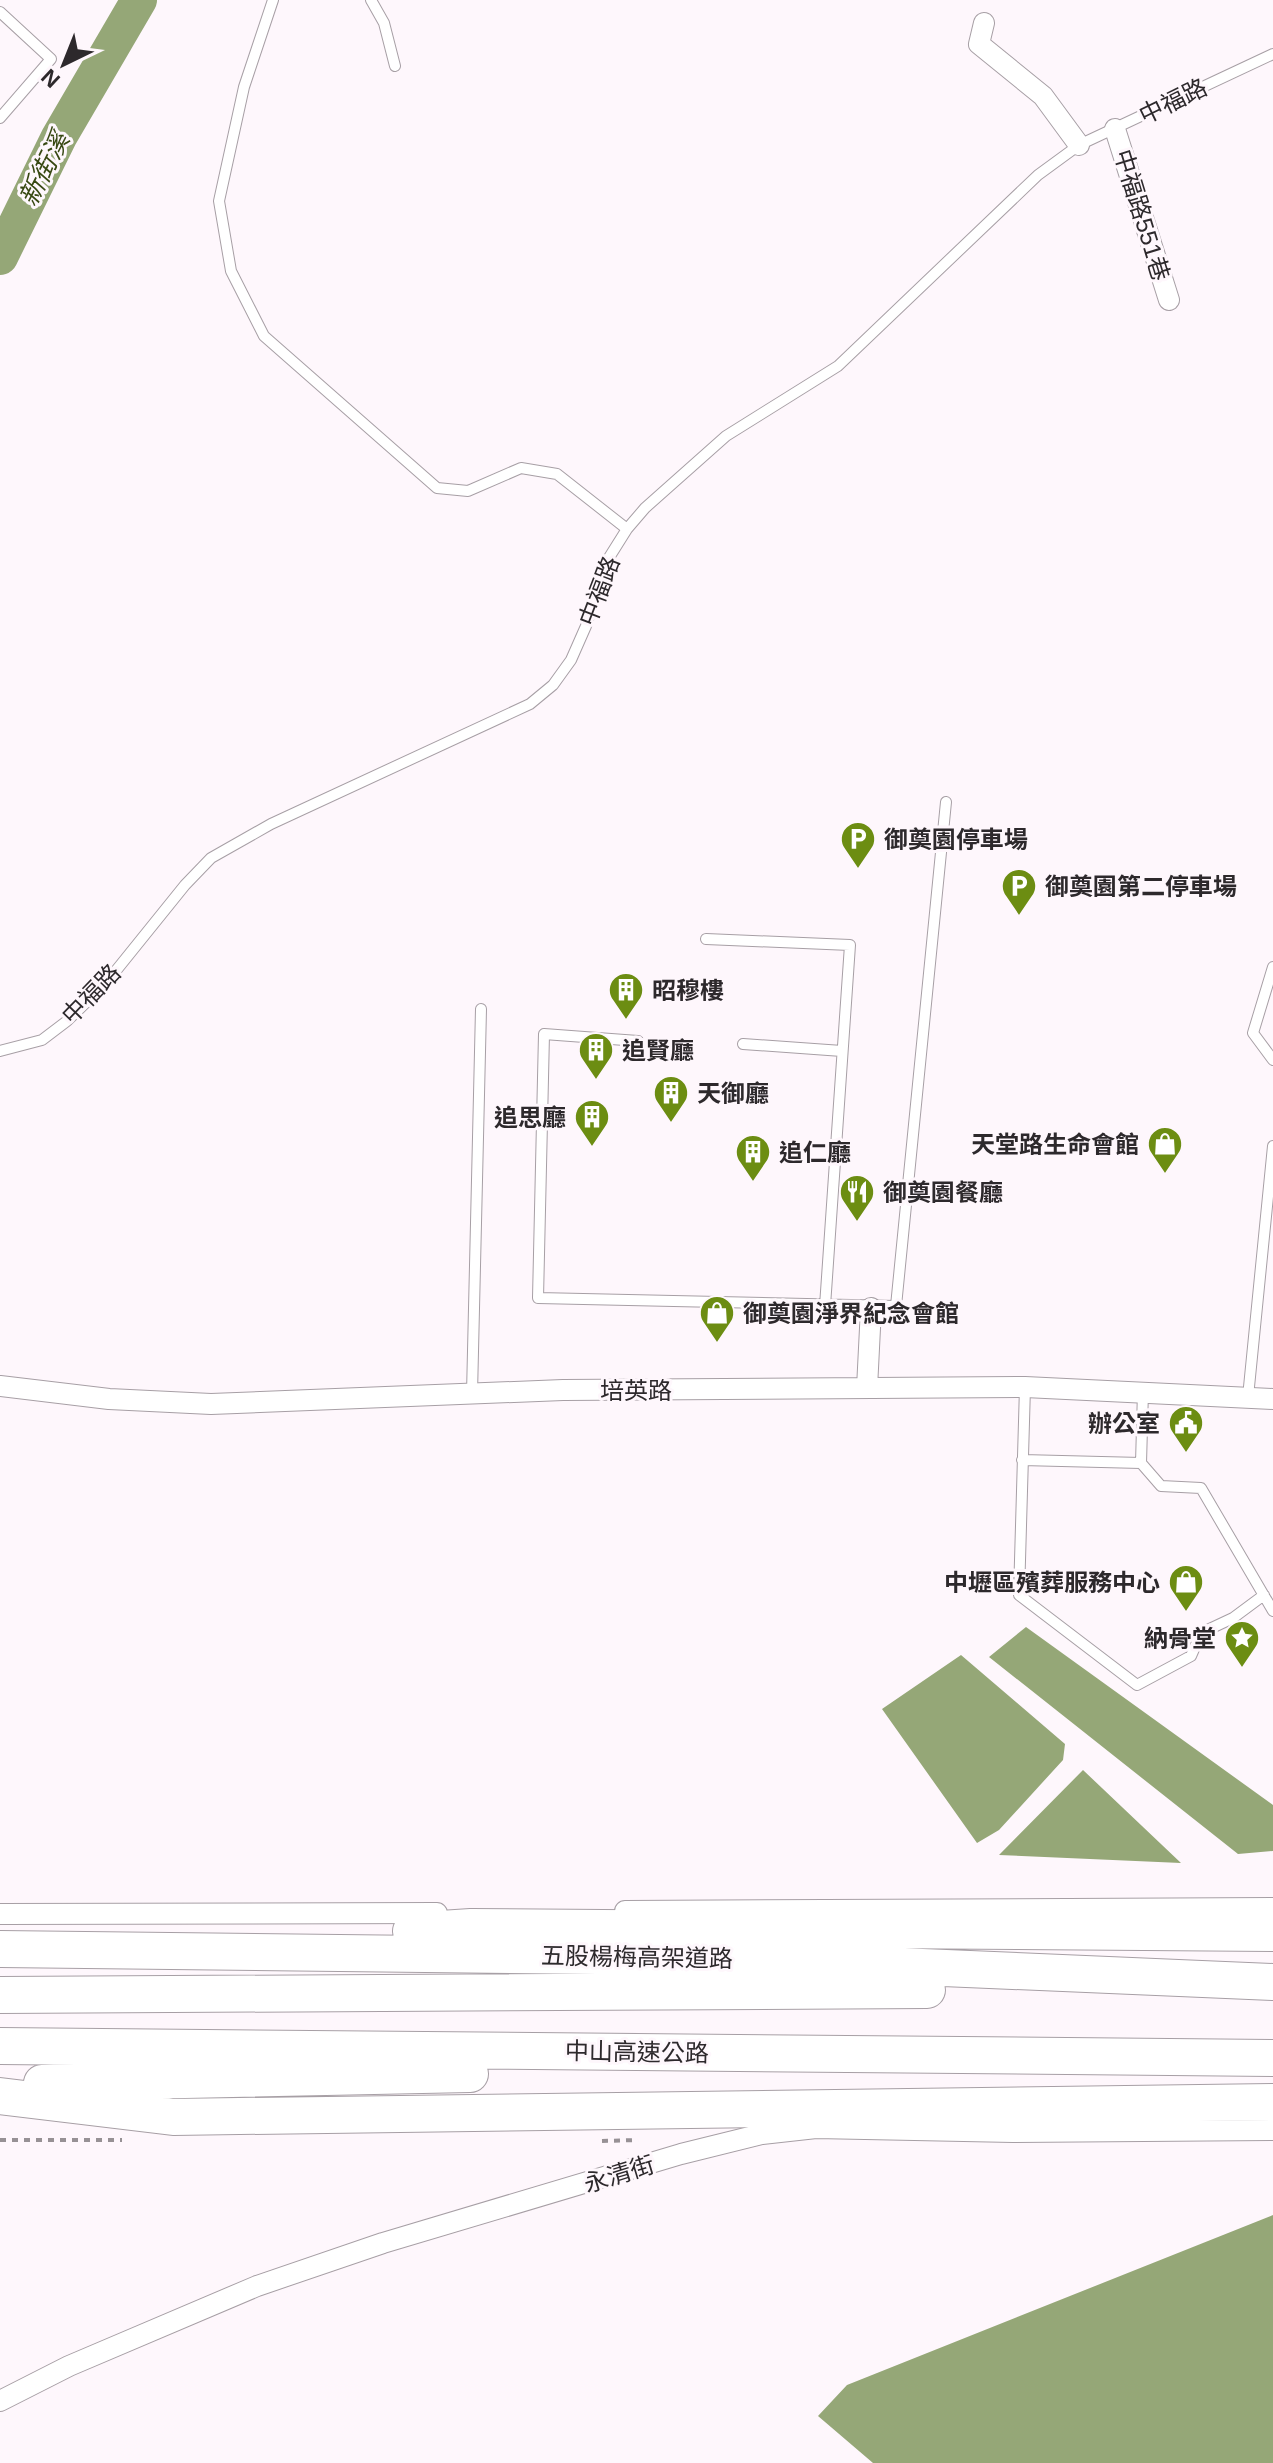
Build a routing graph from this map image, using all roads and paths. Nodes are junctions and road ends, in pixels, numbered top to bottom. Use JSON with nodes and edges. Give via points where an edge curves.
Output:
{"nodes":[{"id":1,"x":273,"y":0,"type":"edge"},
{"id":2,"x":371,"y":0,"type":"edge"},
{"id":3,"x":0,"y":12,"type":"edge"},
{"id":4,"x":984,"y":23,"type":"dead end"},
{"id":5,"x":1273,"y":54,"type":"edge"},
{"id":6,"x":395,"y":66,"type":"dead end"},
{"id":7,"x":0,"y":118,"type":"edge"},
{"id":8,"x":1115,"y":129,"type":"junction"},
{"id":9,"x":1079,"y":145,"type":"junction"},
{"id":10,"x":1169,"y":300,"type":"dead end"},
{"id":11,"x":627,"y":529,"type":"junction"},
{"id":12,"x":946,"y":802,"type":"dead end"},
{"id":13,"x":706,"y":939,"type":"dead end"},
{"id":14,"x":1273,"y":967,"type":"edge"},
{"id":15,"x":481,"y":1009,"type":"dead end"},
{"id":16,"x":638,"y":1041,"type":"dead end"},
{"id":17,"x":743,"y":1044,"type":"dead end"},
{"id":18,"x":0,"y":1051,"type":"edge"},
{"id":19,"x":842,"y":1051,"type":"junction"},
{"id":20,"x":1273,"y":1060,"type":"edge"},
{"id":21,"x":1273,"y":1146,"type":"edge"},
{"id":22,"x":825,"y":1306,"type":"junction"},
{"id":23,"x":871,"y":1308,"type":"junction"},
{"id":24,"x":0,"y":1386,"type":"edge"},
{"id":25,"x":1025,"y":1387,"type":"junction"},
{"id":26,"x":867,"y":1388,"type":"junction"},
{"id":27,"x":1143,"y":1391,"type":"junction"},
{"id":28,"x":472,"y":1394,"type":"junction"},
{"id":29,"x":1248,"y":1397,"type":"junction"},
{"id":30,"x":1273,"y":1399,"type":"edge"},
{"id":31,"x":1022,"y":1460,"type":"junction"},
{"id":32,"x":1141,"y":1463,"type":"junction"},
{"id":33,"x":1264,"y":1595,"type":"junction"},
{"id":34,"x":1273,"y":1611,"type":"edge"},
{"id":35,"x":1273,"y":1908,"type":"edge"},
{"id":36,"x":0,"y":1914,"type":"edge"},
{"id":37,"x":1273,"y":1933,"type":"edge"},
{"id":38,"x":114,"y":1948,"type":"junction"},
{"id":39,"x":0,"y":1949,"type":"edge"},
{"id":40,"x":1273,"y":1982,"type":"edge"},
{"id":41,"x":1273,"y":1989,"type":"edge"},
{"id":42,"x":0,"y":1995,"type":"edge"},
{"id":43,"x":0,"y":2046,"type":"edge"},
{"id":44,"x":1272,"y":2058,"type":"edge"},
{"id":45,"x":0,"y":2084,"type":"edge"},
{"id":46,"x":0,"y":2096,"type":"edge"},
{"id":47,"x":1273,"y":2102,"type":"edge"},
{"id":48,"x":1273,"y":2130,"type":"edge"},
{"id":49,"x":0,"y":2401,"type":"edge"}],
"edges":[{"from":1,"to":11,"type":"lane","via":[[244,87],[219,201],[231,271],[264,336],[437,488],[468,491],[521,468],[557,474]]},
{"from":2,"to":6,"type":"lane","via":[[384,23]]},
{"from":3,"to":7,"type":"lane","via":[[51,59]]},
{"from":4,"to":9,"type":"street","via":[[979,44],[1043,96]]},
{"from":5,"to":8,"type":"lane","name":"中福路"},
{"from":8,"to":9,"type":"lane","name":"中福路"},
{"from":8,"to":10,"type":"street","name":"中福路551巷"},
{"from":9,"to":11,"type":"lane","name":"中福路","via":[[1038,175],[838,366],[726,436]]},
{"from":11,"to":18,"type":"lane","name":"中福路","via":[[605,564],[571,660],[553,685],[530,704],[271,824],[211,858],[106,983],[67,1021],[42,1040]]},
{"from":12,"to":23,"type":"lane","via":[[896,1306]]},
{"from":13,"to":19,"type":"lane","via":[[850,945]]},
{"from":14,"to":20,"type":"lane","via":[[1253,1033]]},
{"from":15,"to":28,"type":"lane"},
{"from":16,"to":22,"type":"lane","via":[[544,1034],[538,1298]]},
{"from":17,"to":19,"type":"lane"},
{"from":19,"to":22,"type":"lane"},
{"from":21,"to":29,"type":"lane"},
{"from":22,"to":23,"type":"lane"},
{"from":23,"to":26,"type":"street"},
{"from":24,"to":28,"type":"street","name":"培英路","via":[[211,1404]]},
{"from":25,"to":26,"type":"street","name":"培英路"},
{"from":25,"to":27,"type":"street","name":"培英路"},
{"from":25,"to":31,"type":"lane"},
{"from":26,"to":28,"type":"street","name":"培英路"},
{"from":27,"to":29,"type":"street","name":"培英路"},
{"from":27,"to":32,"type":"lane"},
{"from":29,"to":30,"type":"street","name":"培英路"},
{"from":31,"to":32,"type":"lane"},
{"from":31,"to":33,"type":"lane","via":[[1019,1595],[1137,1685],[1191,1656],[1201,1633]]},
{"from":32,"to":33,"type":"lane","via":[[1161,1486],[1201,1488]]},
{"from":33,"to":34,"type":"lane"},
{"from":35,"to":36,"type":"street"},
{"from":37,"to":38,"type":"highway","via":[[471,1927]]},
{"from":38,"to":39,"type":"highway","name":"五股楊梅高架道路"},
{"from":38,"to":40,"type":"highway","name":"五股楊梅高架道路","via":[[687,1957]]},
{"from":41,"to":42,"type":"highway"},
{"from":43,"to":44,"type":"highway","name":"中山高速公路"},
{"from":44,"to":45,"type":"highway"},
{"from":46,"to":47,"type":"highway","via":[[173,2117]]},
{"from":48,"to":49,"type":"street","name":"永清街","via":[[816,2128],[762,2134],[383,2243],[257,2286]]}]}
